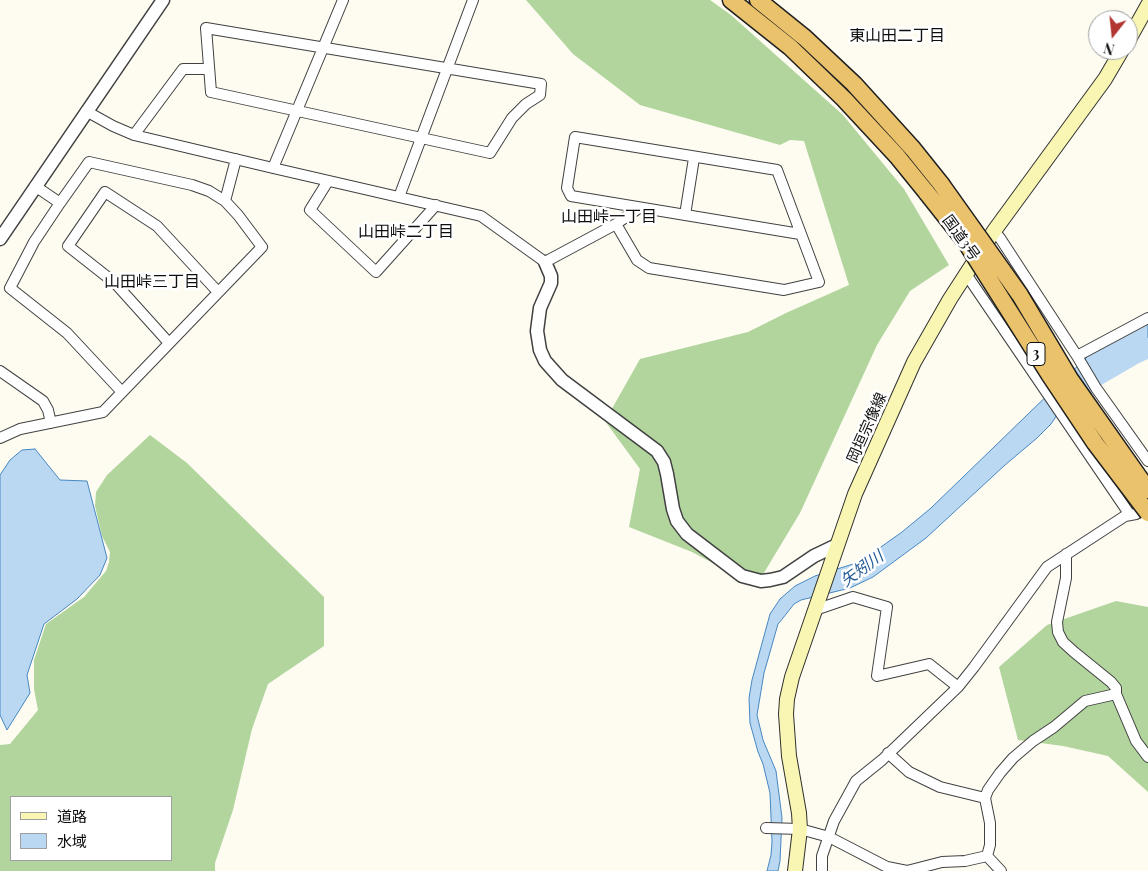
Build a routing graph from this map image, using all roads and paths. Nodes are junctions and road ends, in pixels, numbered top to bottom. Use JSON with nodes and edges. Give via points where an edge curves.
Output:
{"nodes":[{"id":1,"x":163,"y":0,"type":"edge"},
{"id":2,"x":343,"y":0,"type":"edge"},
{"id":3,"x":473,"y":0,"type":"edge"},
{"id":4,"x":731,"y":0,"type":"edge"},
{"id":5,"x":758,"y":0,"type":"edge"},
{"id":6,"x":1148,"y":5,"type":"edge"},
{"id":7,"x":1138,"y":23,"type":"edge"},
{"id":8,"x":324,"y":47,"type":"junction"},
{"id":9,"x":1116,"y":60,"type":"edge"},
{"id":10,"x":449,"y":68,"type":"junction"},
{"id":11,"x":209,"y":69,"type":"junction"},
{"id":12,"x":86,"y":111,"type":"junction"},
{"id":13,"x":296,"y":111,"type":"junction"},
{"id":14,"x":134,"y":135,"type":"junction"},
{"id":15,"x":422,"y":138,"type":"junction"},
{"id":16,"x":694,"y":158,"type":"junction"},
{"id":17,"x":236,"y":159,"type":"junction"},
{"id":18,"x":273,"y":168,"type":"junction"},
{"id":19,"x":328,"y":180,"type":"junction"},
{"id":20,"x":36,"y":186,"type":"junction"},
{"id":21,"x":934,"y":188,"type":"junction"},
{"id":22,"x":399,"y":197,"type":"junction"},
{"id":23,"x":225,"y":201,"type":"junction"},
{"id":24,"x":60,"y":203,"type":"junction"},
{"id":25,"x":436,"y":205,"type":"junction"},
{"id":26,"x":639,"y":208,"type":"junction"},
{"id":27,"x":685,"y":215,"type":"junction"},
{"id":28,"x":616,"y":224,"type":"junction"},
{"id":29,"x":994,"y":231,"type":"junction"},
{"id":30,"x":800,"y":234,"type":"junction"},
{"id":31,"x":0,"y":239,"type":"edge"},
{"id":32,"x":545,"y":262,"type":"junction"},
{"id":33,"x":966,"y":274,"type":"junction"},
{"id":34,"x":218,"y":292,"type":"junction"},
{"id":35,"x":1148,"y":318,"type":"edge"},
{"id":36,"x":169,"y":343,"type":"junction"},
{"id":37,"x":1077,"y":356,"type":"junction"},
{"id":38,"x":0,"y":371,"type":"edge"},
{"id":39,"x":122,"y":392,"type":"junction"},
{"id":40,"x":52,"y":422,"type":"junction"},
{"id":41,"x":0,"y":438,"type":"edge"},
{"id":42,"x":1148,"y":461,"type":"edge"},
{"id":43,"x":1148,"y":490,"type":"edge"},
{"id":44,"x":1148,"y":507,"type":"edge"},
{"id":45,"x":1148,"y":513,"type":"edge"},
{"id":46,"x":1130,"y":515,"type":"junction"},
{"id":47,"x":837,"y":545,"type":"junction"},
{"id":48,"x":1066,"y":554,"type":"junction"},
{"id":49,"x":816,"y":607,"type":"junction"},
{"id":50,"x":958,"y":686,"type":"junction"},
{"id":51,"x":1116,"y":694,"type":"junction"},
{"id":52,"x":888,"y":754,"type":"junction"},
{"id":53,"x":1148,"y":757,"type":"edge"},
{"id":54,"x":985,"y":798,"type":"junction"},
{"id":55,"x":766,"y":828,"type":"dead end"},
{"id":56,"x":800,"y":829,"type":"junction"},
{"id":57,"x":828,"y":837,"type":"junction"},
{"id":58,"x":987,"y":856,"type":"junction"},
{"id":59,"x":964,"y":866,"type":"edge"},
{"id":60,"x":795,"y":871,"type":"edge"},
{"id":61,"x":822,"y":871,"type":"edge"},
{"id":62,"x":1001,"y":871,"type":"edge"}],
"edges":[{"from":1,"to":12,"type":"street"},
{"from":2,"to":8,"type":"street"},
{"from":3,"to":10,"type":"street"},
{"from":4,"to":21,"type":"highway","name":"国道3号","number":"3","via":[[790,47],[897,156]]},
{"from":5,"to":21,"type":"highway","name":"国道3号","number":"3","via":[[854,84],[913,149]]},
{"from":6,"to":7,"type":"main road"},
{"from":8,"to":10,"type":"street"},
{"from":8,"to":11,"type":"street","via":[[206,28]]},
{"from":8,"to":13,"type":"street"},
{"from":9,"to":29,"type":"main road","name":"岡垣宗像線"},
{"from":10,"to":15,"type":"street"},
{"from":10,"to":15,"type":"street","via":[[540,84],[540,95],[512,118],[490,153]]},
{"from":11,"to":13,"type":"street","via":[[211,92]]},
{"from":11,"to":14,"type":"street","via":[[183,69]]},
{"from":12,"to":14,"type":"street"},
{"from":12,"to":20,"type":"street"},
{"from":13,"to":15,"type":"street"},
{"from":13,"to":18,"type":"street"},
{"from":14,"to":17,"type":"street"},
{"from":15,"to":22,"type":"street"},
{"from":16,"to":26,"type":"street","via":[[575,137],[567,188],[571,196]]},
{"from":16,"to":27,"type":"street"},
{"from":16,"to":30,"type":"street","via":[[776,170]]},
{"from":17,"to":18,"type":"street"},
{"from":17,"to":23,"type":"street"},
{"from":18,"to":19,"type":"street"},
{"from":19,"to":22,"type":"street"},
{"from":19,"to":25,"type":"street","via":[[310,210],[376,272]]},
{"from":20,"to":24,"type":"street"},
{"from":20,"to":31,"type":"street"},
{"from":21,"to":43,"type":"highway","name":"国道3号","number":"3","bridge":true,"via":[[1020,295],[1070,379]]},
{"from":21,"to":45,"type":"highway","name":"国道3号","number":"3","bridge":true,"via":[[964,241],[1095,443]]},
{"from":22,"to":25,"type":"street"},
{"from":23,"to":24,"type":"street","via":[[192,185],[89,162]]},
{"from":23,"to":34,"type":"street","via":[[262,247]]},
{"from":24,"to":39,"type":"street","via":[[34,242],[10,288],[67,333]]},
{"from":25,"to":32,"type":"street","via":[[481,216]]},
{"from":26,"to":27,"type":"street"},
{"from":26,"to":28,"type":"street"},
{"from":27,"to":30,"type":"street"},
{"from":28,"to":30,"type":"street","via":[[637,260],[650,268],[784,290],[819,282]]},
{"from":28,"to":32,"type":"street"},
{"from":29,"to":33,"type":"main road","name":"岡垣宗像線"},
{"from":29,"to":37,"type":"street"},
{"from":32,"to":47,"type":"street","via":[[551,282],[540,308],[537,331],[545,361],[562,380],[656,450],[664,462],[676,520],[686,534],[742,576],[761,580],[783,577]]},
{"from":33,"to":46,"type":"street"},
{"from":33,"to":47,"type":"main road","name":"岡垣宗像線","via":[[914,362],[855,494]]},
{"from":34,"to":36,"type":"street"},
{"from":34,"to":36,"type":"street","via":[[157,226],[105,192],[68,246],[115,282]]},
{"from":35,"to":37,"type":"street"},
{"from":36,"to":39,"type":"street"},
{"from":37,"to":42,"type":"street"},
{"from":38,"to":40,"type":"street","via":[[43,401]]},
{"from":39,"to":40,"type":"street","via":[[102,412]]},
{"from":40,"to":41,"type":"street","via":[[20,429]]},
{"from":44,"to":46,"type":"street"},
{"from":46,"to":48,"type":"street"},
{"from":47,"to":49,"type":"main road","name":"岡垣宗像線"},
{"from":48,"to":50,"type":"street","via":[[1047,567]]},
{"from":48,"to":51,"type":"street","via":[[1058,632],[1063,642],[1111,682]]},
{"from":49,"to":50,"type":"street","via":[[853,597],[887,606],[878,676],[929,664]]},
{"from":49,"to":56,"type":"main road","name":"岡垣宗像線","via":[[787,699],[789,756]]},
{"from":50,"to":52,"type":"street"},
{"from":51,"to":53,"type":"street","via":[[1136,742]]},
{"from":51,"to":54,"type":"street","via":[[1085,701],[1033,741],[1000,773]]},
{"from":52,"to":54,"type":"street","via":[[909,772],[940,787]]},
{"from":52,"to":57,"type":"street","via":[[856,781]]},
{"from":54,"to":58,"type":"street","via":[[990,823]]},
{"from":55,"to":56,"type":"street"},
{"from":56,"to":57,"type":"street"},
{"from":56,"to":60,"type":"main road","name":"岡垣宗像線"},
{"from":57,"to":59,"type":"street","via":[[897,869],[907,871],[942,862]]},
{"from":57,"to":61,"type":"street","via":[[822,856]]},
{"from":58,"to":59,"type":"street"},
{"from":58,"to":62,"type":"street"}]}
